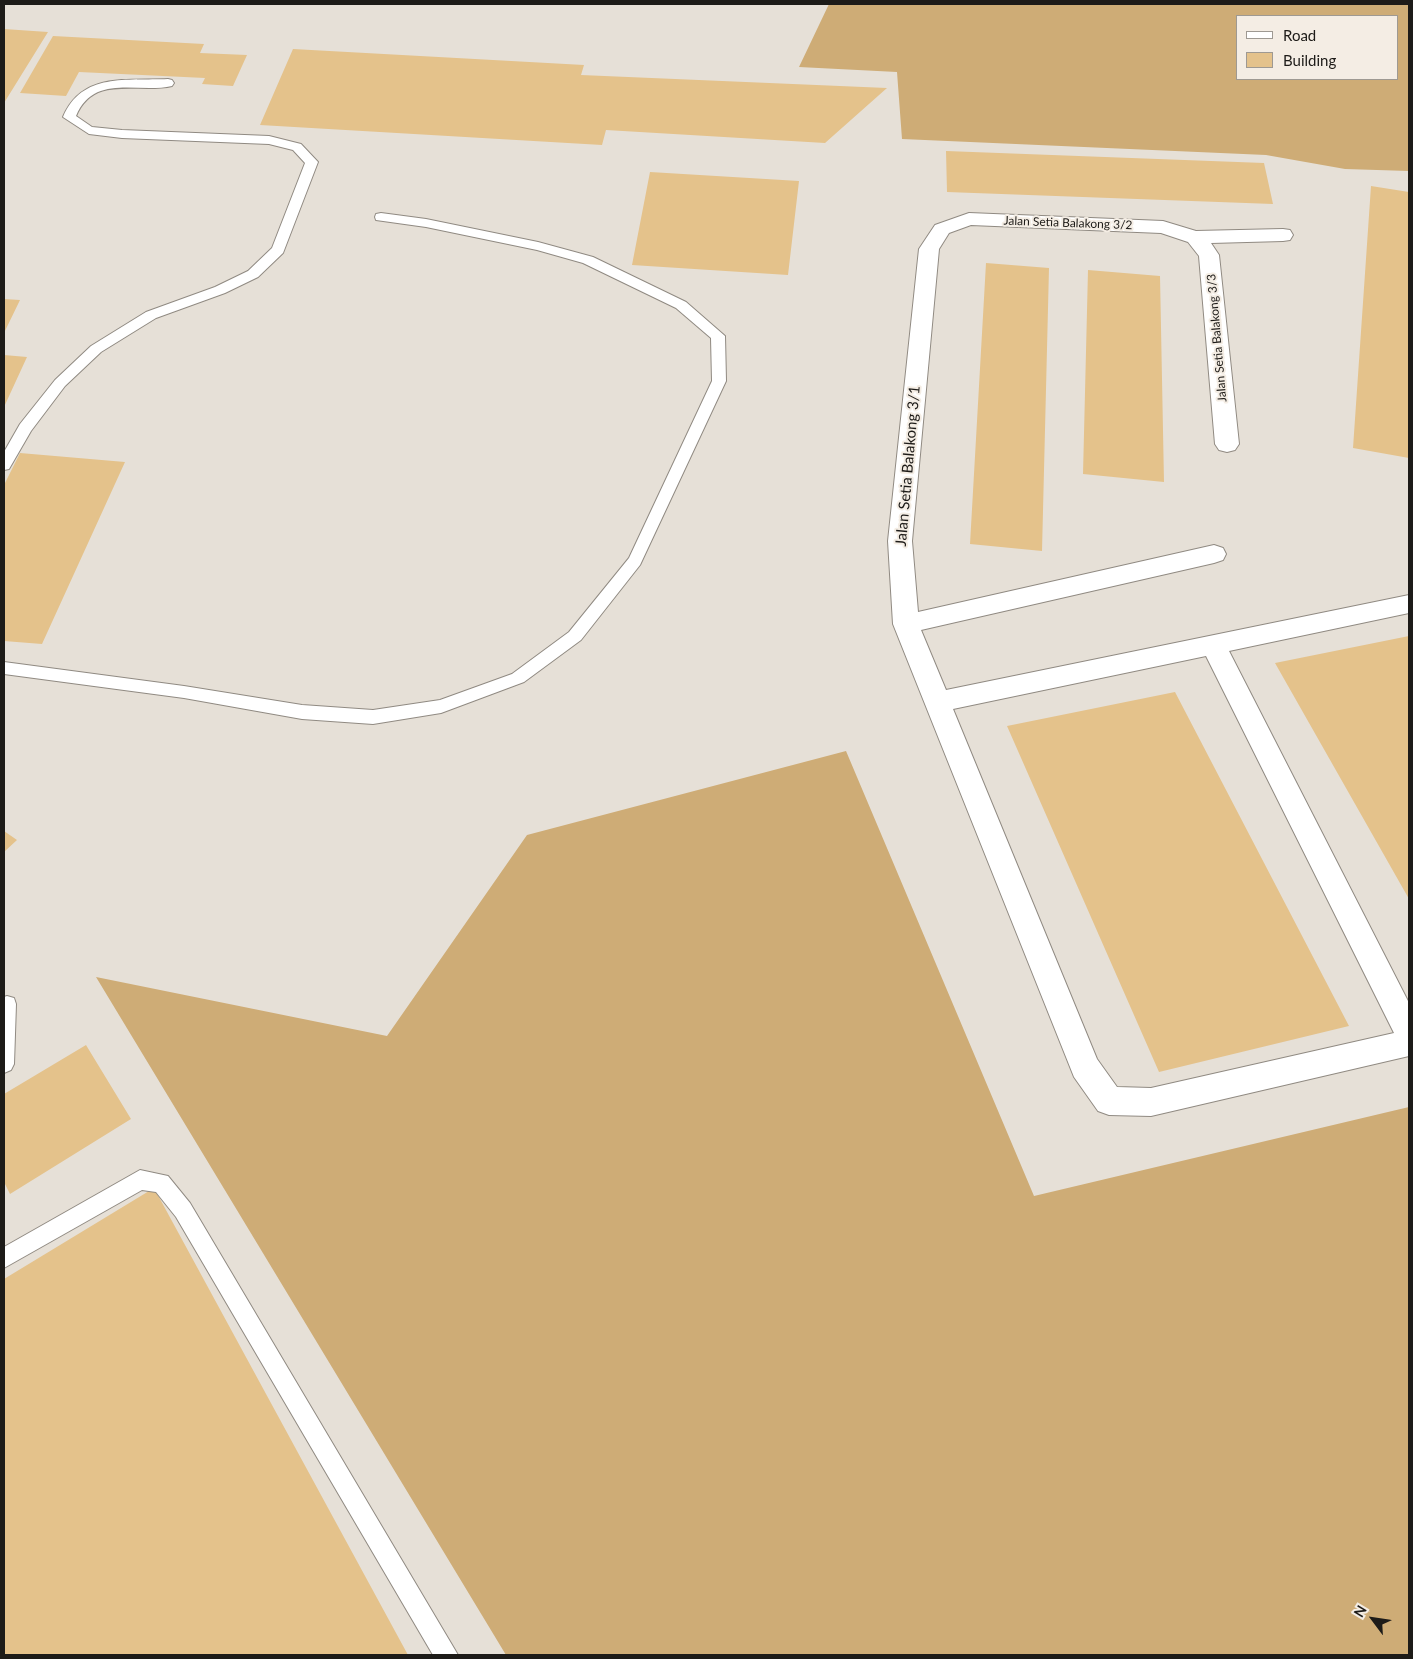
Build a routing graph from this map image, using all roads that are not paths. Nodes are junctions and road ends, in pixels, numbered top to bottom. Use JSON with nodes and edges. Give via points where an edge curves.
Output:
{"nodes":[{"id":1,"x":168,"y":83,"type":"dead end"},
{"id":2,"x":381,"y":217,"type":"dead end"},
{"id":3,"x":942,"y":229,"type":"joint"},
{"id":4,"x":1283,"y":235,"type":"dead end"},
{"id":5,"x":1195,"y":237,"type":"junction"},
{"id":6,"x":1227,"y":444,"type":"dead end"},
{"id":7,"x":4,"y":465,"type":"edge"},
{"id":8,"x":1214,"y":554,"type":"dead end"},
{"id":9,"x":1409,"y":604,"type":"edge"},
{"id":10,"x":906,"y":624,"type":"junction"},
{"id":11,"x":1214,"y":646,"type":"junction"},
{"id":12,"x":4,"y":668,"type":"edge"},
{"id":13,"x":936,"y":702,"type":"junction"},
{"id":14,"x":7,"y":1004,"type":"dead end"},
{"id":15,"x":1409,"y":1033,"type":"edge"},
{"id":16,"x":1409,"y":1043,"type":"edge"},
{"id":17,"x":4,"y":1064,"type":"edge"},
{"id":18,"x":4,"y":1258,"type":"edge"},
{"id":19,"x":446,"y":1655,"type":"edge"}],
"edges":[{"from":1,"to":7,"type":"lane","via":[[119,84],[88,90],[76,101],[68,117],[89,130],[269,140],[297,147],[312,162],[278,250],[253,274],[220,290],[151,314],[96,349],[60,384],[25,428]]},
{"from":2,"to":12,"type":"lane","via":[[538,246],[588,260],[681,305],[718,336],[719,381],[635,561],[575,636],[518,678],[441,706],[373,717],[302,712],[184,692]]},
{"from":3,"to":5,"type":"street","name":"Jalan Setia Balakong 3/2","via":[[969,219],[1163,226]]},
{"from":3,"to":10,"type":"street","name":"Jalan Setia Balakong 3/1","via":[[928,249],[900,541]]},
{"from":4,"to":5,"type":"street"},
{"from":5,"to":6,"type":"street","name":"Jalan Setia Balakong 3/3","via":[[1209,255]]},
{"from":8,"to":10,"type":"street"},
{"from":9,"to":11,"type":"street"},
{"from":10,"to":13,"type":"street","name":"Jalan Setia Balakong 3/1"},
{"from":11,"to":13,"type":"street"},
{"from":11,"to":15,"type":"street"},
{"from":13,"to":16,"type":"street","name":"Jalan Setia Balakong 3/1","via":[[1086,1067],[1109,1100],[1151,1102]]},
{"from":14,"to":17,"type":"lane"},
{"from":18,"to":19,"type":"lane","via":[[140,1180],[161,1183],[184,1210]]}]}
